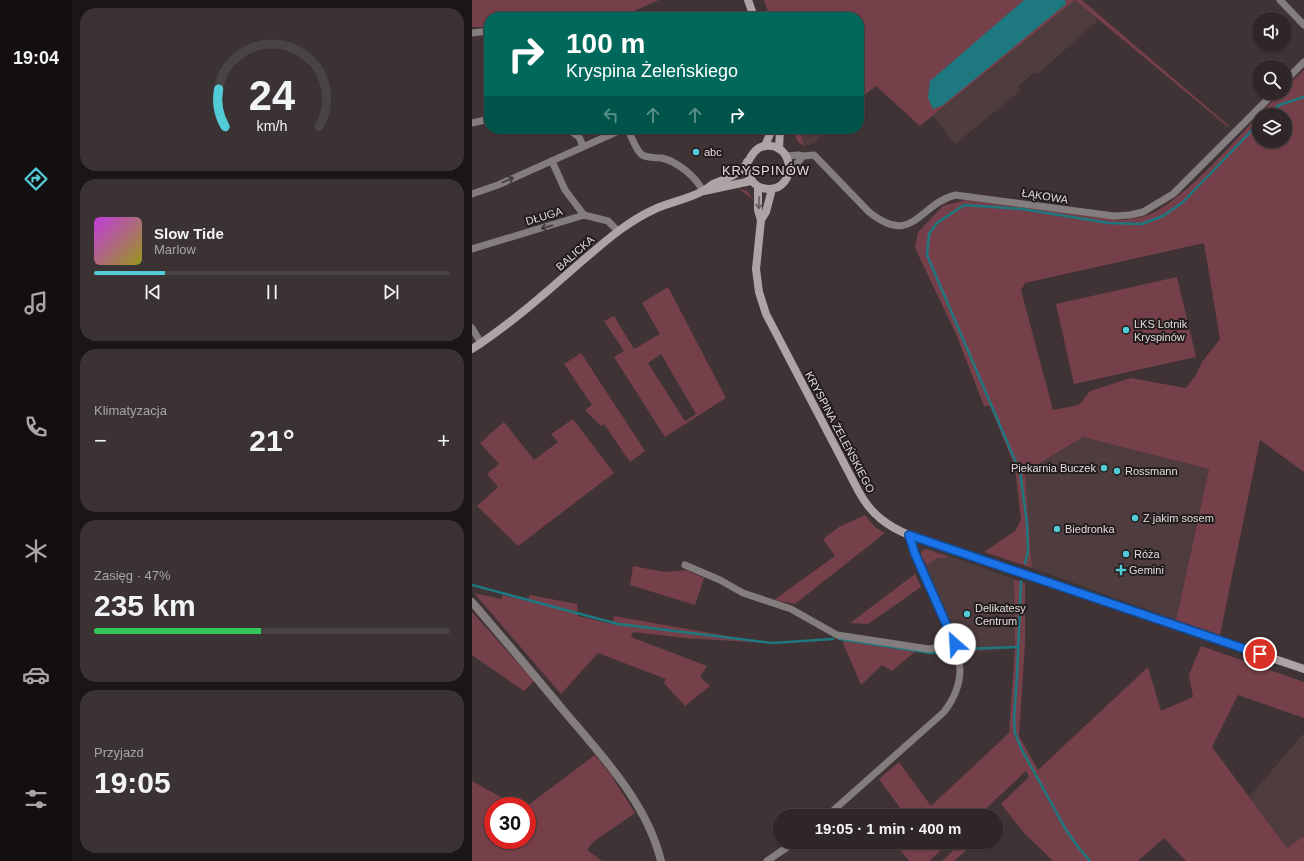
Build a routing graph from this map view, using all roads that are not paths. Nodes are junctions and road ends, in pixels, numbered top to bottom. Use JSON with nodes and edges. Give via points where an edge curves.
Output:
{"nodes":[{"id":1,"x":748,"y":0,"type":"edge"},
{"id":2,"x":1280,"y":0,"type":"edge"},
{"id":3,"x":752,"y":12,"type":"edge"},
{"id":4,"x":1304,"y":25,"type":"edge"},
{"id":5,"x":484,"y":32,"type":"edge"},
{"id":6,"x":472,"y":33,"type":"edge"},
{"id":7,"x":1304,"y":62,"type":"edge"},
{"id":8,"x":1292,"y":74,"type":"edge"},
{"id":9,"x":1267,"y":100,"type":"edge"},
{"id":10,"x":484,"y":120,"type":"edge"},
{"id":11,"x":472,"y":123,"type":"edge"},
{"id":12,"x":575,"y":134,"type":"edge"},
{"id":13,"x":611,"y":134,"type":"edge"},
{"id":14,"x":631,"y":134,"type":"edge"},
{"id":15,"x":770,"y":134,"type":"edge"},
{"id":16,"x":780,"y":134,"type":"edge"},
{"id":17,"x":583,"y":146,"type":"junction"},
{"id":18,"x":765,"y":146,"type":"junction"},
{"id":19,"x":779,"y":149,"type":"junction"},
{"id":20,"x":787,"y":156,"type":"junction"},
{"id":21,"x":803,"y":156,"type":"junction"},
{"id":22,"x":552,"y":161,"type":"junction"},
{"id":23,"x":747,"y":162,"type":"junction"},
{"id":24,"x":790,"y":172,"type":"junction"},
{"id":25,"x":751,"y":181,"type":"junction"},
{"id":26,"x":758,"y":187,"type":"junction"},
{"id":27,"x":772,"y":189,"type":"junction"},
{"id":28,"x":703,"y":191,"type":"junction"},
{"id":29,"x":472,"y":194,"type":"edge"},
{"id":30,"x":584,"y":215,"type":"junction"},
{"id":31,"x":761,"y":220,"type":"junction"},
{"id":32,"x":618,"y":231,"type":"junction"},
{"id":33,"x":472,"y":249,"type":"edge"},
{"id":34,"x":472,"y":328,"type":"edge"},
{"id":35,"x":481,"y":343,"type":"junction"},
{"id":36,"x":472,"y":348,"type":"edge"},
{"id":37,"x":909,"y":535,"type":"junction"},
{"id":38,"x":685,"y":565,"type":"dead end"},
{"id":39,"x":472,"y":602,"type":"edge"},
{"id":40,"x":955,"y":646,"type":"junction"},
{"id":41,"x":1304,"y":669,"type":"edge"},
{"id":42,"x":836,"y":809,"type":"edge"},
{"id":43,"x":785,"y":849,"type":"edge"},
{"id":44,"x":661,"y":861,"type":"edge"},
{"id":45,"x":767,"y":861,"type":"edge"}],
"edges":[{"from":1,"to":3,"type":"main road"},
{"from":2,"to":4,"type":"street"},
{"from":5,"to":6,"type":"street"},
{"from":7,"to":8,"type":"street"},
{"from":9,"to":21,"type":"street","name":"ŁĄKOWA","via":[[1173,194],[1143,212],[1130,215],[1088,213],[955,195],[938,202],[913,222],[898,226],[876,218],[814,155]]},
{"from":10,"to":11,"type":"street"},
{"from":12,"to":17,"type":"street"},
{"from":13,"to":17,"type":"street"},
{"from":14,"to":28,"type":"street","via":[[641,154],[674,162],[700,185]]},
{"from":15,"to":18,"type":"main road"},
{"from":16,"to":19,"type":"main road"},
{"from":17,"to":22,"type":"street"},
{"from":18,"to":19,"type":"main road"},
{"from":18,"to":23,"type":"main road","via":[[754,152]]},
{"from":19,"to":20,"type":"main road"},
{"from":20,"to":21,"type":"street","name":"ŁĄKOWA"},
{"from":20,"to":24,"type":"main road"},
{"from":21,"to":24,"type":"street"},
{"from":29,"to":22,"type":"street","one_way":true},
{"from":22,"to":30,"type":"street","via":[[565,190]]},
{"from":23,"to":25,"type":"main road"},
{"from":23,"to":28,"type":"main road","name":"BALICKA","via":[[740,171]]},
{"from":24,"to":27,"type":"main road","via":[[784,183]]},
{"from":25,"to":26,"type":"main road"},
{"from":25,"to":28,"type":"main road","name":"BALICKA"},
{"from":26,"to":27,"type":"main road"},
{"from":26,"to":31,"type":"main road","name":"KRYSPINA ŻELEŃSKIEGO","one_way":true,"via":[[758,210]]},
{"from":27,"to":31,"type":"main road","name":"KRYSPINA ŻELEŃSKIEGO","via":[[766,212]]},
{"from":28,"to":32,"type":"main road","name":"BALICKA","via":[[641,216]]},
{"from":30,"to":32,"type":"street","via":[[608,221]]},
{"from":30,"to":33,"type":"street","name":"DŁUGA","one_way":true},
{"from":31,"to":37,"type":"main road","name":"KRYSPINA ŻELEŃSKIEGO","via":[[756,269],[759,292],[770,322],[865,502],[882,521]]},
{"from":32,"to":35,"type":"main road","name":"BALICKA","via":[[527,309]]},
{"from":34,"to":35,"type":"street"},
{"from":35,"to":36,"type":"main road","name":"BALICKA"},
{"from":37,"to":40,"type":"street"},
{"from":37,"to":41,"type":"main road","name":"KRYSPINA ŻELEŃSKIEGO"},
{"from":38,"to":40,"type":"street","via":[[743,593],[791,609],[837,634],[929,649]]},
{"from":39,"to":44,"type":"street","via":[[616,774],[649,827]]},
{"from":40,"to":42,"type":"street","via":[[960,670],[954,699],[944,712]]},
{"from":43,"to":45,"type":"street"}]}
